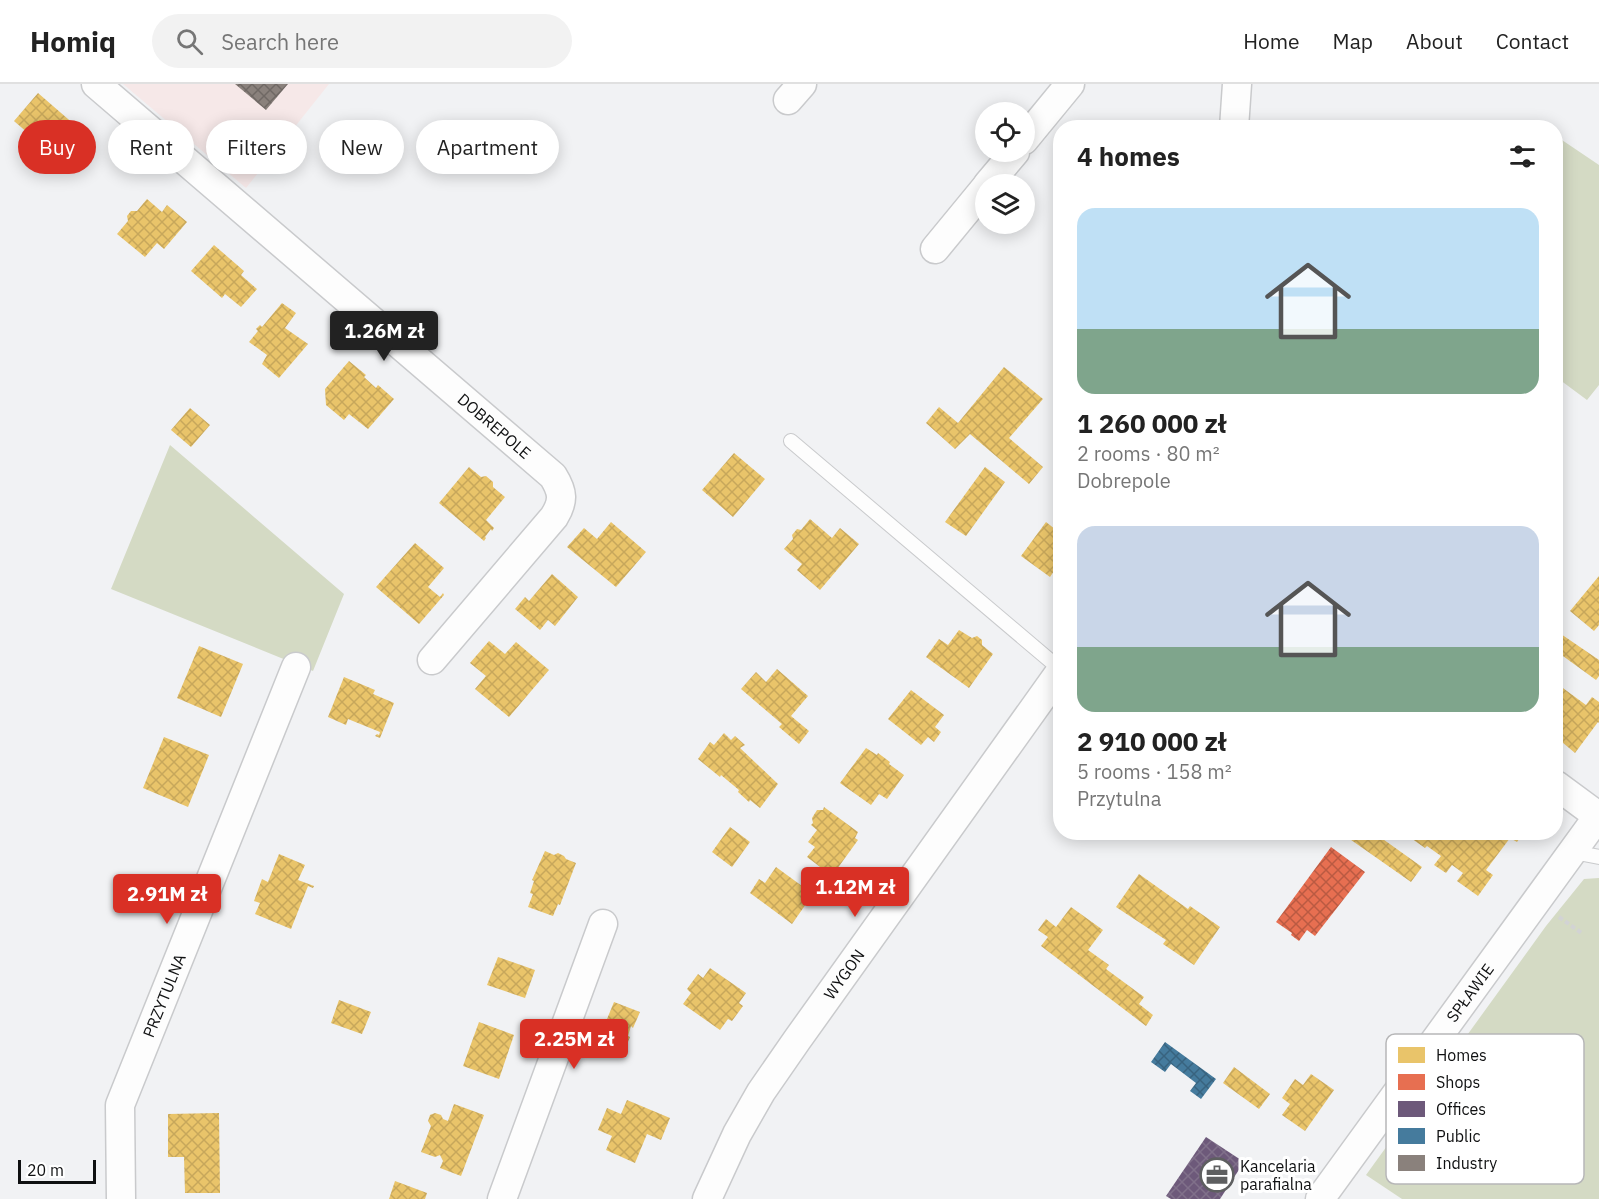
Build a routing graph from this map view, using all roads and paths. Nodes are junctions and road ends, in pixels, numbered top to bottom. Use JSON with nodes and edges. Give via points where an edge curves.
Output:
{"nodes":[{"id":1,"x":96,"y":84,"type":"edge"},
{"id":2,"x":1070,"y":84,"type":"edge"},
{"id":3,"x":1237,"y":84,"type":"edge"},
{"id":4,"x":1235,"y":120,"type":"edge"},
{"id":5,"x":1035,"y":127,"type":"edge"},
{"id":6,"x":1007,"y":162,"type":"edge"},
{"id":7,"x":997,"y":174,"type":"edge"},
{"id":8,"x":975,"y":201,"type":"edge"},
{"id":9,"x":935,"y":249,"type":"dead end"},
{"id":10,"x":791,"y":441,"type":"dead end"},
{"id":11,"x":432,"y":660,"type":"dead end"},
{"id":12,"x":1053,"y":665,"type":"edge"},
{"id":13,"x":296,"y":667,"type":"dead end"},
{"id":14,"x":1053,"y":681,"type":"edge"},
{"id":15,"x":1563,"y":790,"type":"edge"},
{"id":16,"x":1598,"y":815,"type":"edge"},
{"id":17,"x":1586,"y":854,"type":"edge"},
{"id":18,"x":1551,"y":911,"type":"dead end"},
{"id":19,"x":603,"y":924,"type":"dead end"},
{"id":20,"x":1583,"y":934,"type":"dead end"},
{"id":21,"x":1447,"y":1034,"type":"edge"},
{"id":22,"x":1386,"y":1113,"type":"edge"},
{"id":23,"x":121,"y":1199,"type":"edge"},
{"id":24,"x":502,"y":1199,"type":"edge"},
{"id":25,"x":707,"y":1199,"type":"edge"},
{"id":26,"x":1320,"y":1199,"type":"edge"}],
"edges":[{"from":1,"to":11,"type":"street","name":"DOBREPOLE","via":[[553,476],[559,486],[560,507],[554,517]]},
{"from":2,"to":5,"type":"street"},
{"from":3,"to":4,"type":"street"},
{"from":6,"to":7,"type":"street"},
{"from":8,"to":9,"type":"street"},
{"from":10,"to":12,"type":"lane"},
{"from":13,"to":23,"type":"street","name":"PRZYTULNA","via":[[120,1105]]},
{"from":14,"to":25,"type":"street","name":"WYGON","via":[[761,1092]]},
{"from":15,"to":16,"type":"street"},
{"from":16,"to":17,"type":"street","name":"SPŁAWIE"},
{"from":17,"to":21,"type":"street","name":"SPŁAWIE"},
{"from":18,"to":20,"type":"path"},
{"from":19,"to":24,"type":"street"},
{"from":22,"to":26,"type":"street","name":"SPŁAWIE"}]}
